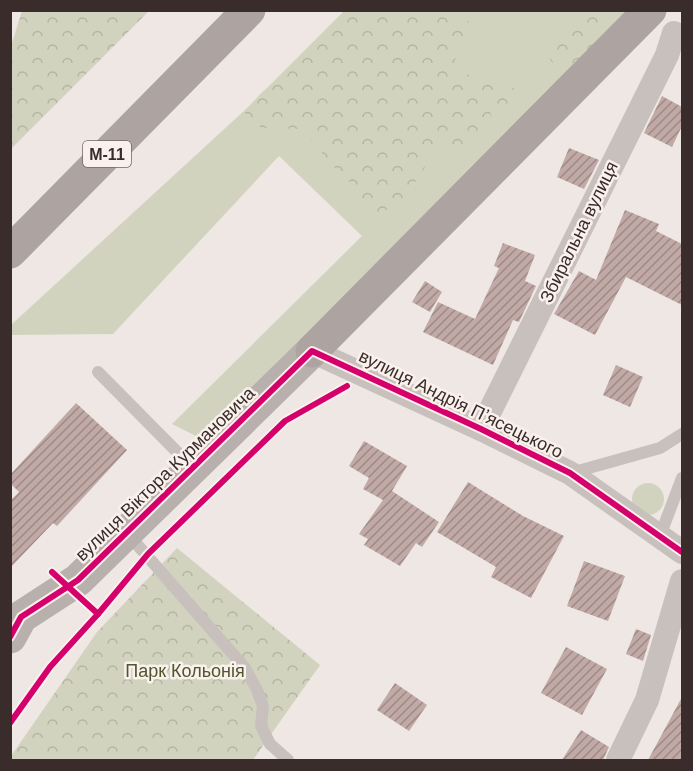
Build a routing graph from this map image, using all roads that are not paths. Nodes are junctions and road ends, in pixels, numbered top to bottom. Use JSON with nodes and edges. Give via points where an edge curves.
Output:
{"nodes":[{"id":1,"x":249,"y":10,"type":"edge"},
{"id":2,"x":650,"y":10,"type":"edge"},
{"id":3,"x":674,"y":33,"type":"dead end"},
{"id":4,"x":10,"y":252,"type":"edge"},
{"id":5,"x":312,"y":351,"type":"junction"},
{"id":6,"x":98,"y":372,"type":"dead end"},
{"id":7,"x":482,"y":429,"type":"junction"},
{"id":8,"x":682,"y":434,"type":"edge"},
{"id":9,"x":193,"y":468,"type":"junction"},
{"id":10,"x":570,"y":473,"type":"junction"},
{"id":11,"x":682,"y":478,"type":"edge"},
{"id":12,"x":127,"y":532,"type":"junction"},
{"id":13,"x":660,"y":536,"type":"junction"},
{"id":14,"x":682,"y":552,"type":"edge"},
{"id":15,"x":682,"y":581,"type":"edge"},
{"id":16,"x":14,"y":624,"type":"edge"},
{"id":17,"x":288,"y":760,"type":"edge"},
{"id":18,"x":618,"y":760,"type":"edge"}],
"edges":[{"from":1,"to":4,"type":"main road","number":"М-11"},
{"from":2,"to":5,"type":"main road"},
{"from":3,"to":7,"type":"street","name":"Збиральна вулиця","via":[[662,66]]},
{"from":5,"to":7,"type":"street","name":"вулиця Андрія Пʼясецького"},
{"from":5,"to":9,"type":"street","name":"вулиця Віктора Курмановича"},
{"from":6,"to":9,"type":"lane"},
{"from":7,"to":10,"type":"street","name":"вулиця Андрія Пʼясецького"},
{"from":8,"to":10,"type":"lane","name":"вулиця Андрія Пʼясецького","via":[[660,448]]},
{"from":9,"to":12,"type":"street","name":"вулиця Віктора Курмановича"},
{"from":10,"to":13,"type":"street","name":"вулиця Андрія Пʼясецького"},
{"from":11,"to":13,"type":"lane"},
{"from":12,"to":16,"type":"street","name":"вулиця Віктора Курмановича","via":[[78,580]]},
{"from":12,"to":17,"type":"lane","via":[[245,668],[263,706],[261,726],[270,744]]},
{"from":13,"to":14,"type":"street","name":"вулиця Андрія Пʼясецького"},
{"from":15,"to":18,"type":"street","via":[[647,700]]}]}
